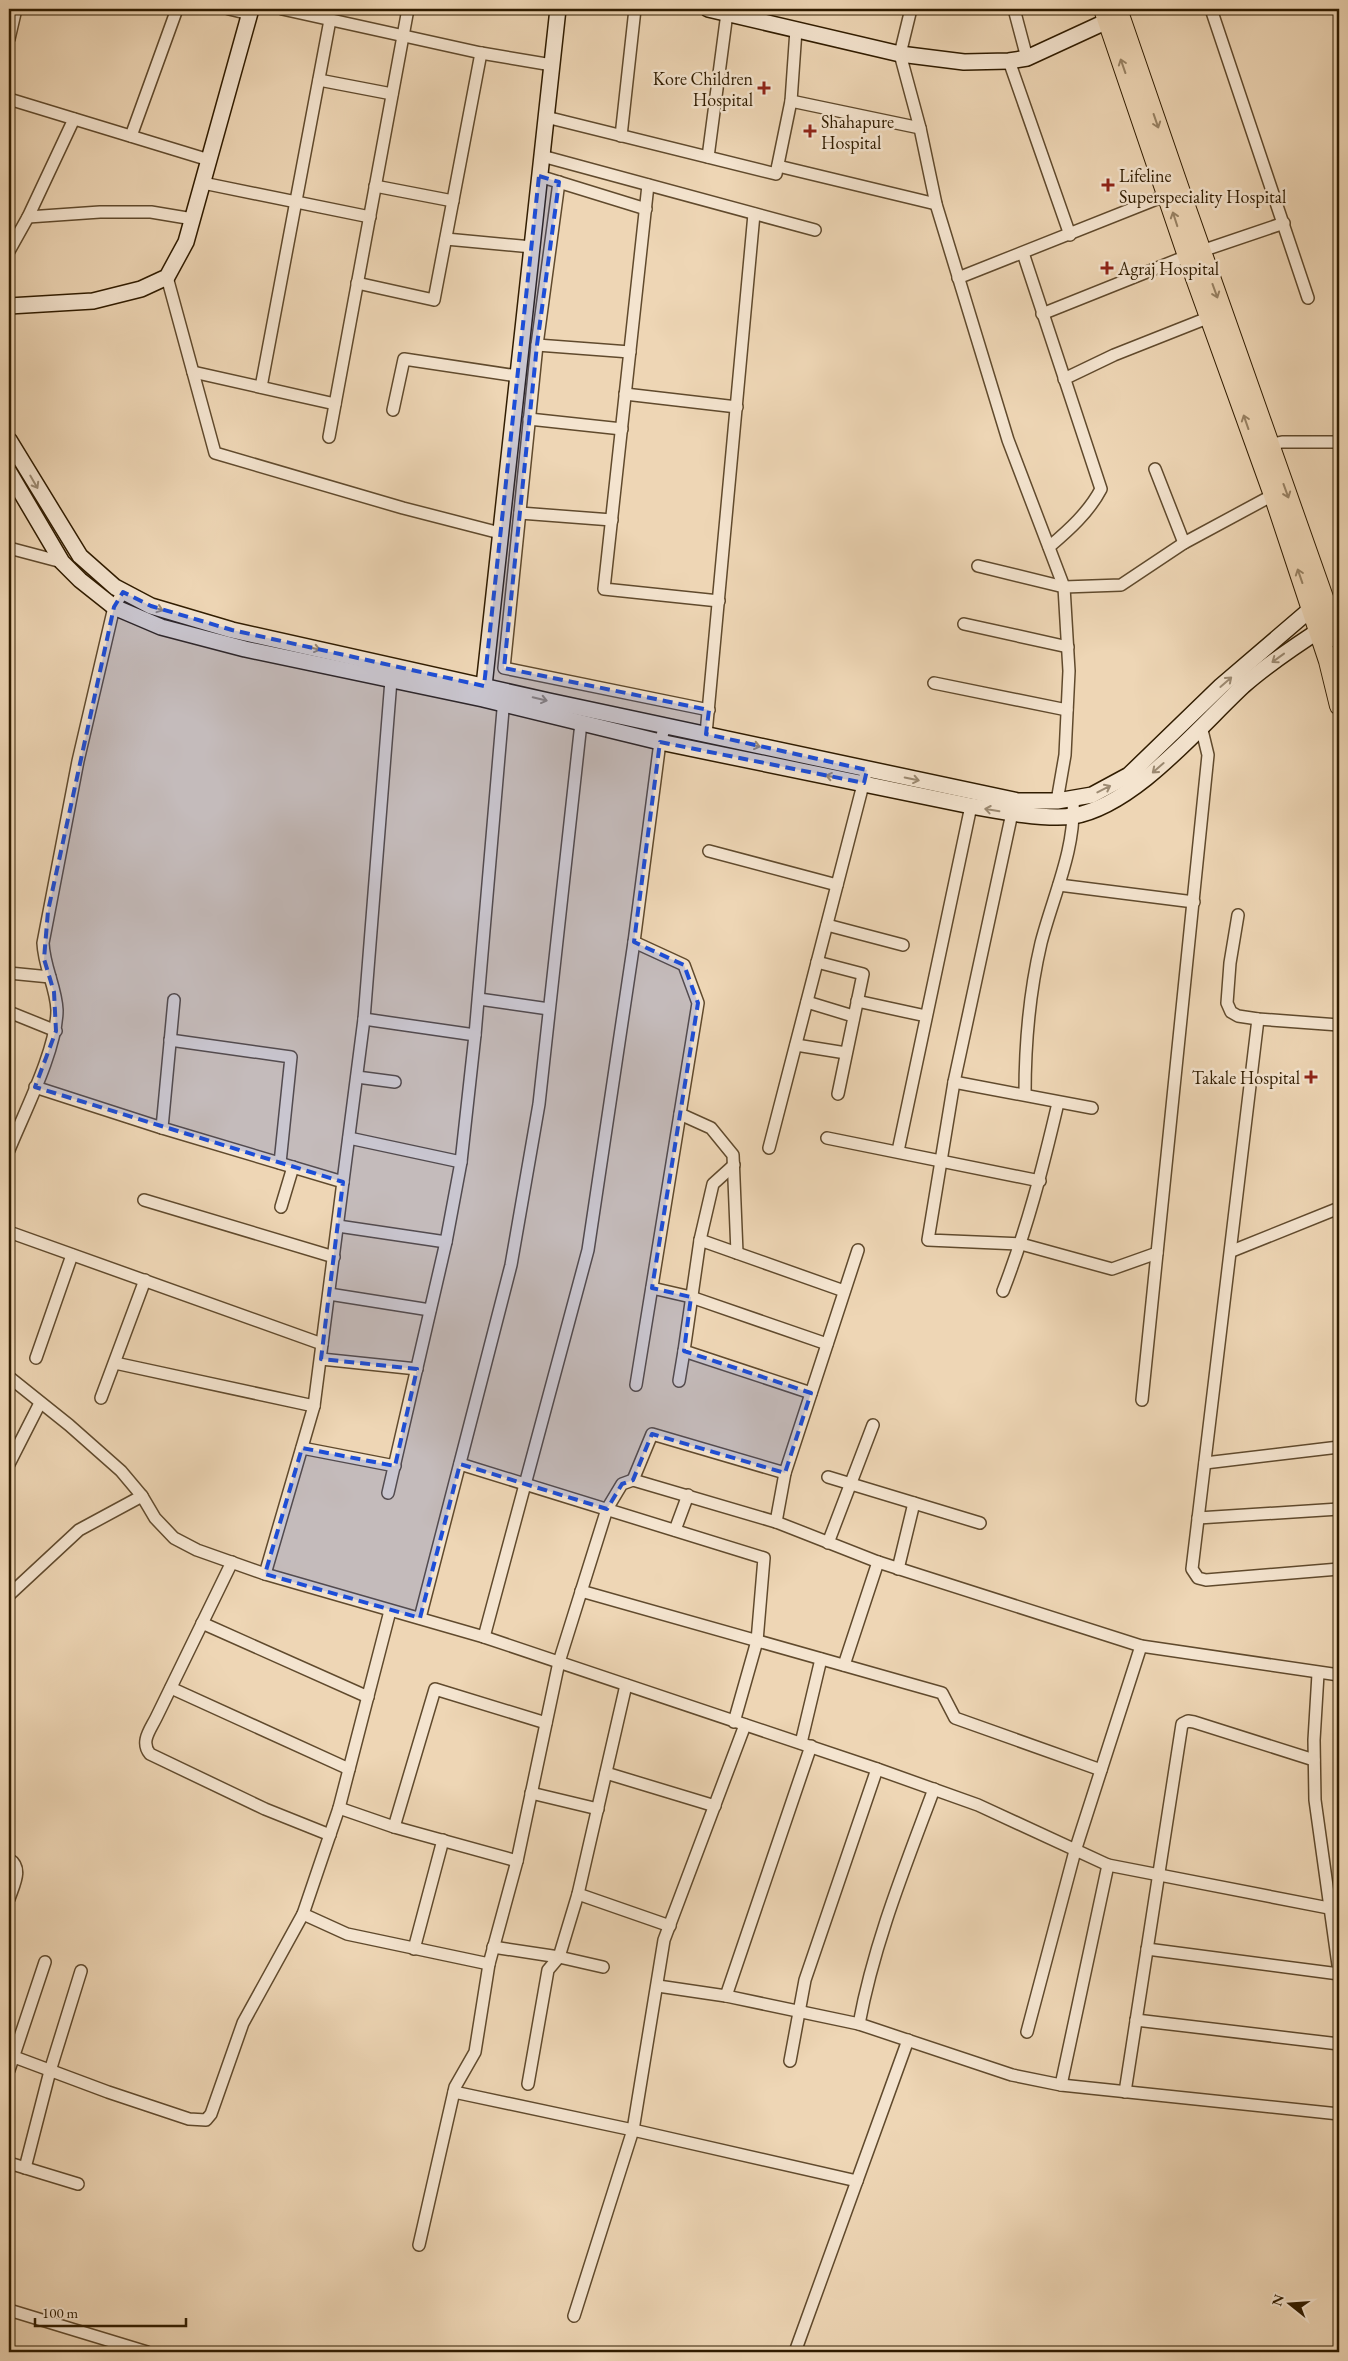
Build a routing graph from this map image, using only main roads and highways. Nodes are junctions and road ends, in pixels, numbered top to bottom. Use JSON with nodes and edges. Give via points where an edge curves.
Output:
{"nodes":[{"id":1,"x":558,"y":9,"type":"edge"},
{"id":2,"x":708,"y":9,"type":"edge"},
{"id":3,"x":250,"y":11,"type":"edge"},
{"id":4,"x":1112,"y":13,"type":"edge"},
{"id":5,"x":1194,"y":254,"type":"junction"},
{"id":6,"x":9,"y":306,"type":"edge"},
{"id":7,"x":9,"y":440,"type":"edge"},
{"id":8,"x":9,"y":472,"type":"edge"},
{"id":9,"x":1317,"y":603,"type":"junction"},
{"id":10,"x":1326,"y":627,"type":"junction"},
{"id":11,"x":1339,"y":640,"type":"edge"},
{"id":12,"x":483,"y":693,"type":"junction"},
{"id":13,"x":504,"y":698,"type":"junction"},
{"id":14,"x":1339,"y":706,"type":"edge"},
{"id":15,"x":865,"y":777,"type":"junction"}],
"edges":[{"from":1,"to":12,"type":"main road"},
{"from":2,"to":4,"type":"main road","via":[[900,54],[964,62],[1027,58]]},
{"from":3,"to":6,"type":"main road","via":[[186,242],[167,277],[141,289],[93,302]]},
{"from":4,"to":5,"type":"main road","one_way":true},
{"from":5,"to":4,"type":"main road","one_way":true,"via":[[1167,196]]},
{"from":5,"to":9,"type":"main road","one_way":true,"via":[[1269,445]]},
{"from":9,"to":5,"type":"main road","one_way":true,"via":[[1273,495],[1210,317]]},
{"from":7,"to":12,"type":"main road","one_way":true,"via":[[80,556],[123,592],[151,606],[232,630]]},
{"from":8,"to":12,"type":"main road","via":[[62,562],[114,608],[190,635],[391,680]]},
{"from":9,"to":10,"type":"main road"},
{"from":15,"to":9,"type":"main road","one_way":true,"via":[[1018,801],[1057,801],[1092,795],[1129,775],[1221,686]]},
{"from":10,"to":11,"type":"main road"},
{"from":10,"to":14,"type":"main road"},
{"from":10,"to":15,"type":"main road","one_way":true,"via":[[1260,672],[1142,782],[1074,816],[1012,813],[971,806]]},
{"from":12,"to":13,"type":"main road"},
{"from":13,"to":15,"type":"main road","one_way":true,"via":[[706,734]]},
{"from":15,"to":13,"type":"main road","one_way":true,"via":[[660,742],[581,723]]}]}
